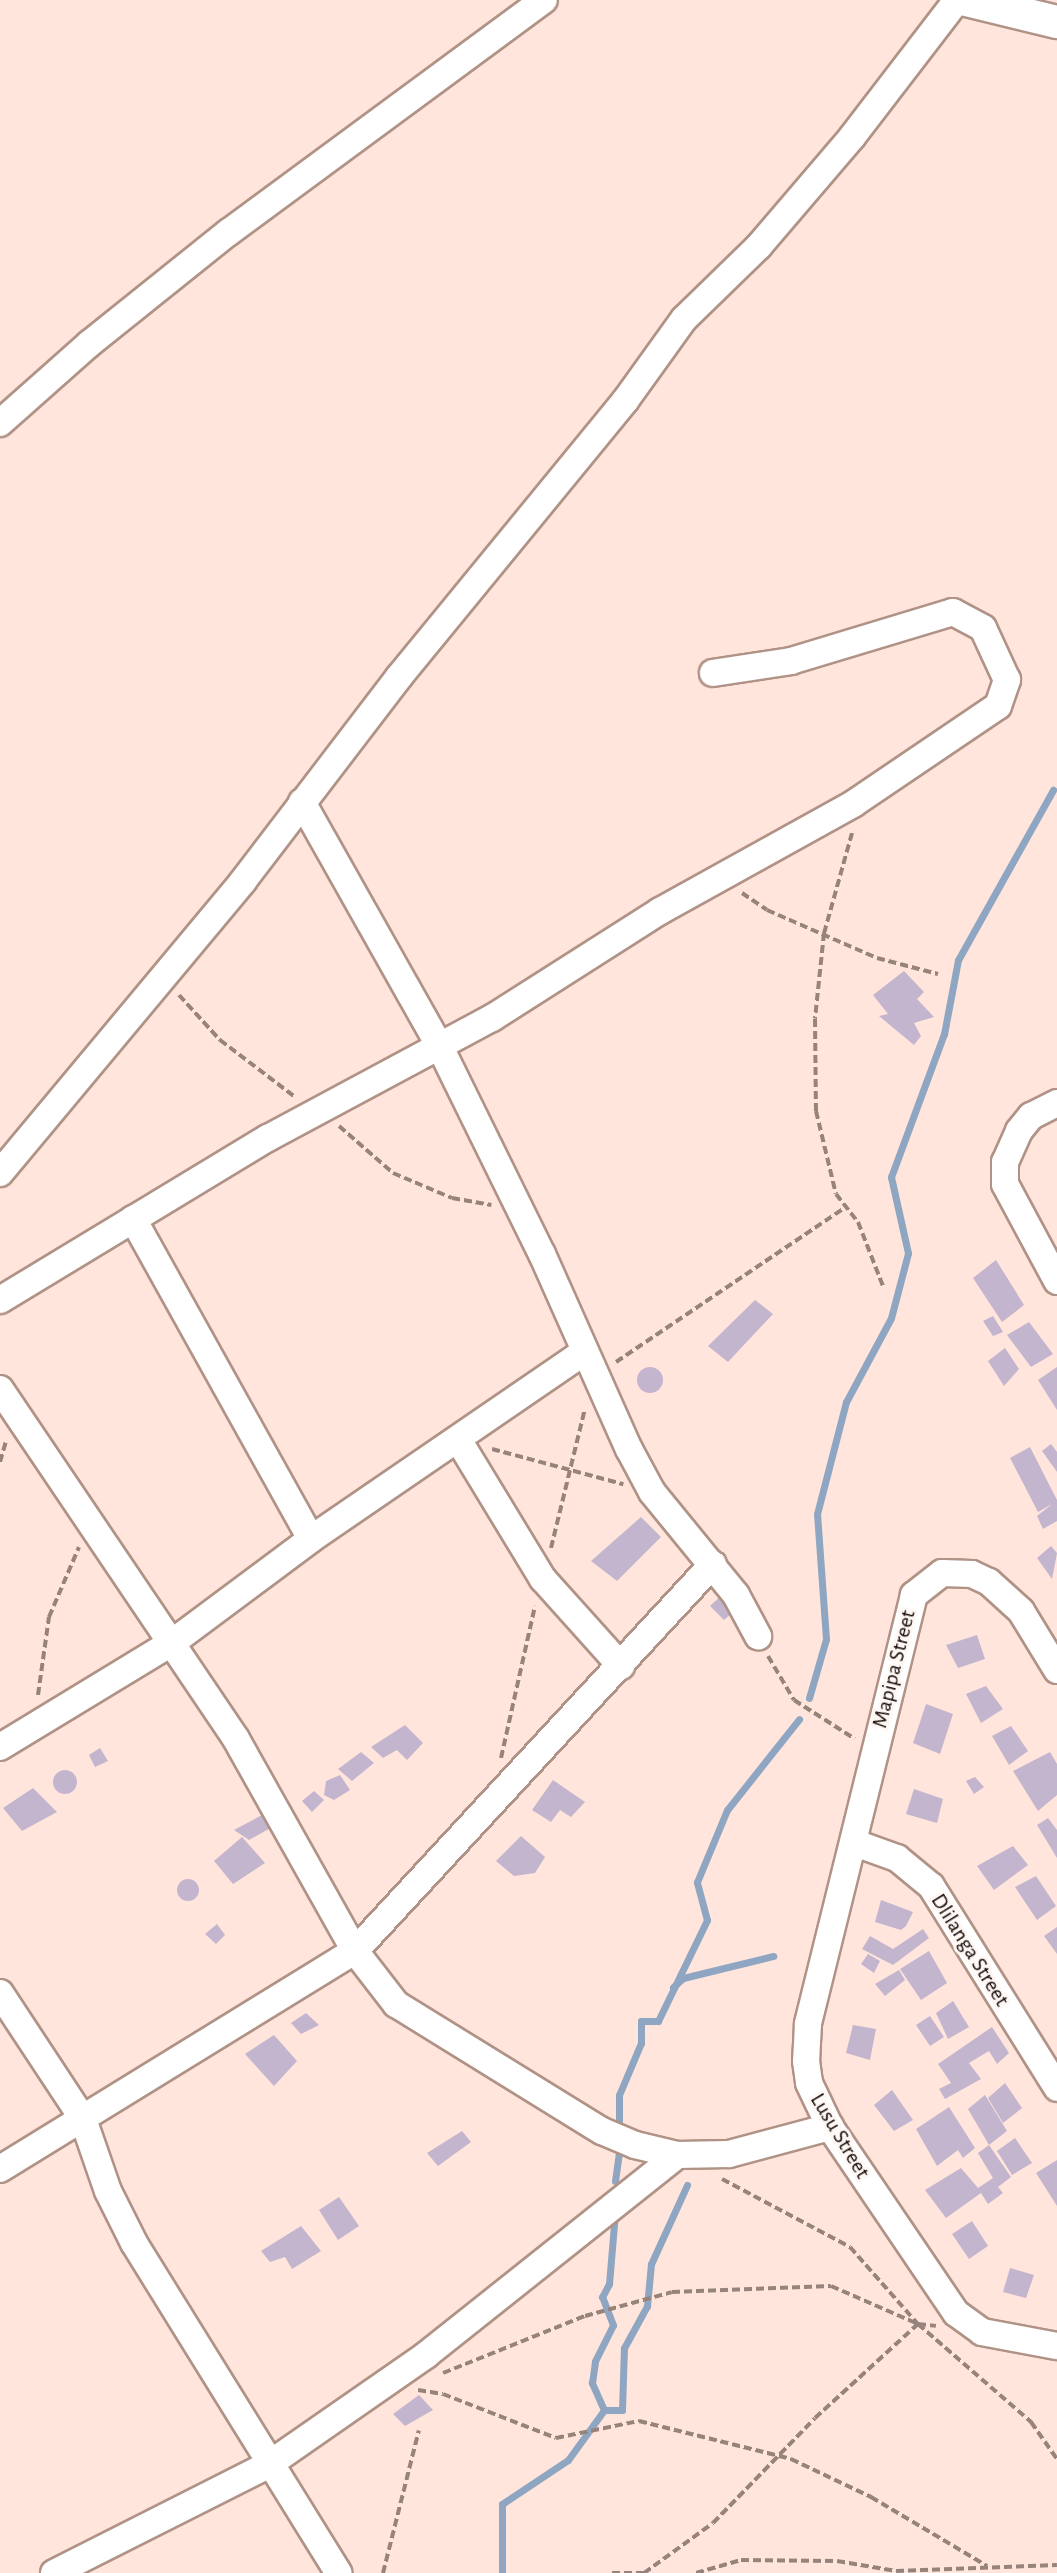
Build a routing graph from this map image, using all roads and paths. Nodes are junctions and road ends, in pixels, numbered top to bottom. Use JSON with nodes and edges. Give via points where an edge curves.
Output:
{"nodes":[{"id":1,"x":544,"y":0,"type":"edge"},
{"id":2,"x":957,"y":0,"type":"edge"},
{"id":3,"x":966,"y":0,"type":"edge"},
{"id":4,"x":1057,"y":22,"type":"edge"},
{"id":5,"x":0,"y":423,"type":"edge"},
{"id":6,"x":713,"y":673,"type":"dead end"},
{"id":7,"x":861,"y":799,"type":"junction"},
{"id":8,"x":302,"y":802,"type":"junction"},
{"id":9,"x":720,"y":878,"type":"junction"},
{"id":10,"x":824,"y":933,"type":"junction"},
{"id":11,"x":938,"y":974,"type":"dead end"},
{"id":12,"x":439,"y":1045,"type":"junction"},
{"id":13,"x":1057,"y":1103,"type":"edge"},
{"id":14,"x":0,"y":1173,"type":"edge"},
{"id":15,"x":846,"y":1207,"type":"junction"},
{"id":16,"x":133,"y":1219,"type":"junction"},
{"id":17,"x":1057,"y":1281,"type":"edge"},
{"id":18,"x":883,"y":1286,"type":"dead end"},
{"id":19,"x":0,"y":1300,"type":"edge"},
{"id":20,"x":588,"y":1364,"type":"junction"},
{"id":21,"x":0,"y":1389,"type":"edge"},
{"id":22,"x":459,"y":1441,"type":"junction"},
{"id":23,"x":652,"y":1492,"type":"junction"},
{"id":24,"x":90,"y":1522,"type":"junction"},
{"id":25,"x":311,"y":1539,"type":"junction"},
{"id":26,"x":713,"y":1564,"type":"junction"},
{"id":27,"x":758,"y":1636,"type":"joint"},
{"id":28,"x":173,"y":1642,"type":"junction"},
{"id":29,"x":621,"y":1666,"type":"junction"},
{"id":30,"x":1057,"y":1670,"type":"edge"},
{"id":31,"x":28,"y":1730,"type":"junction"},
{"id":32,"x":0,"y":1747,"type":"edge"},
{"id":33,"x":874,"y":1751,"type":"junction"},
{"id":34,"x":855,"y":1843,"type":"junction"},
{"id":35,"x":355,"y":1951,"type":"junction"},
{"id":36,"x":0,"y":1993,"type":"edge"},
{"id":37,"x":1057,"y":2088,"type":"edge"},
{"id":38,"x":83,"y":2119,"type":"junction"},
{"id":39,"x":830,"y":2127,"type":"junction"},
{"id":40,"x":677,"y":2155,"type":"junction"},
{"id":41,"x":0,"y":2169,"type":"edge"},
{"id":42,"x":717,"y":2177,"type":"dead end"},
{"id":43,"x":918,"y":2324,"type":"junction"},
{"id":44,"x":982,"y":2332,"type":"junction"},
{"id":45,"x":1057,"y":2346,"type":"edge"},
{"id":46,"x":441,"y":2374,"type":"dead end"},
{"id":47,"x":384,"y":2384,"type":"junction"},
{"id":48,"x":419,"y":2430,"type":"dead end"},
{"id":49,"x":775,"y":2459,"type":"junction"},
{"id":50,"x":1057,"y":2459,"type":"edge"},
{"id":51,"x":268,"y":2465,"type":"junction"},
{"id":52,"x":1057,"y":2565,"type":"edge"},
{"id":53,"x":987,"y":2566,"type":"junction"},
{"id":54,"x":54,"y":2573,"type":"edge"},
{"id":55,"x":339,"y":2573,"type":"edge"},
{"id":56,"x":383,"y":2573,"type":"edge"},
{"id":57,"x":612,"y":2573,"type":"edge"},
{"id":58,"x":646,"y":2573,"type":"edge"},
{"id":59,"x":696,"y":2573,"type":"edge"}],
"edges":[{"from":1,"to":5,"type":"street","via":[[205,251]]},
{"from":2,"to":8,"type":"street","via":[[759,246],[684,319],[625,401]]},
{"from":3,"to":4,"type":"street"},
{"from":6,"to":7,"type":"street","via":[[815,655],[936,613],[976,620],[1007,680],[998,706]]},
{"from":7,"to":9,"type":"street"},
{"from":7,"to":10,"type":"path"},
{"from":8,"to":12,"type":"street"},
{"from":8,"to":14,"type":"street"},
{"from":9,"to":10,"type":"path","via":[[767,910]]},
{"from":9,"to":12,"type":"street"},
{"from":10,"to":11,"type":"path","via":[[877,958]]},
{"from":10,"to":15,"type":"path","via":[[815,1019],[816,1111],[836,1194]]},
{"from":12,"to":16,"type":"street"},
{"from":12,"to":20,"type":"street","via":[[542,1254]]},
{"from":13,"to":17,"type":"street","via":[[1031,1116],[1005,1162],[1005,1184]]},
{"from":15,"to":18,"type":"path","via":[[858,1222]]},
{"from":15,"to":20,"type":"path"},
{"from":16,"to":19,"type":"street"},
{"from":16,"to":25,"type":"street"},
{"from":20,"to":22,"type":"street"},
{"from":20,"to":23,"type":"street"},
{"from":21,"to":24,"type":"street"},
{"from":22,"to":23,"type":"path"},
{"from":22,"to":25,"type":"street"},
{"from":22,"to":29,"type":"street","via":[[549,1587]]},
{"from":23,"to":26,"type":"street"},
{"from":24,"to":28,"type":"street"},
{"from":24,"to":31,"type":"path","via":[[49,1617],[44,1674]]},
{"from":25,"to":28,"type":"street"},
{"from":26,"to":27,"type":"street"},
{"from":26,"to":29,"type":"street"},
{"from":27,"to":33,"type":"path","via":[[794,1700]]},
{"from":28,"to":31,"type":"street"},
{"from":28,"to":35,"type":"street","via":[[236,1739]]},
{"from":29,"to":35,"type":"street"},
{"from":30,"to":33,"type":"street","name":"Mapipa Street","via":[[1011,1599],[972,1574],[942,1573],[914,1595],[908,1608]]},
{"from":31,"to":32,"type":"street"},
{"from":33,"to":34,"type":"street","name":"Mapipa Street"},
{"from":34,"to":37,"type":"street","name":"Dlilanga Street","via":[[897,1858],[931,1886]]},
{"from":34,"to":39,"type":"street","name":"Lusu Street","via":[[808,2024],[809,2083]]},
{"from":35,"to":38,"type":"street"},
{"from":35,"to":40,"type":"street","via":[[396,2004],[422,2021],[602,2131]]},
{"from":36,"to":38,"type":"street"},
{"from":38,"to":41,"type":"street"},
{"from":38,"to":51,"type":"street","via":[[95,2160],[134,2243]]},
{"from":39,"to":40,"type":"street","via":[[729,2154]]},
{"from":39,"to":44,"type":"street","name":"Lusu Street","via":[[956,2313]]},
{"from":40,"to":47,"type":"street"},
{"from":42,"to":43,"type":"path","via":[[850,2247]]},
{"from":43,"to":44,"type":"path"},
{"from":43,"to":46,"type":"path","via":[[831,2286],[672,2292],[585,2316]]},
{"from":43,"to":49,"type":"path"},
{"from":43,"to":50,"type":"path","via":[[1031,2422]]},
{"from":44,"to":45,"type":"street"},
{"from":47,"to":49,"type":"path","via":[[443,2394],[556,2438],[639,2421]]},
{"from":47,"to":51,"type":"street"},
{"from":48,"to":56,"type":"path"},
{"from":49,"to":53,"type":"path","via":[[791,2459],[871,2497]]},
{"from":49,"to":58,"type":"path","via":[[713,2523]]},
{"from":51,"to":54,"type":"street"},
{"from":51,"to":55,"type":"street"},
{"from":52,"to":53,"type":"path"},
{"from":53,"to":59,"type":"path","via":[[896,2571],[837,2561],[741,2560]]},
{"from":57,"to":58,"type":"path"}]}
